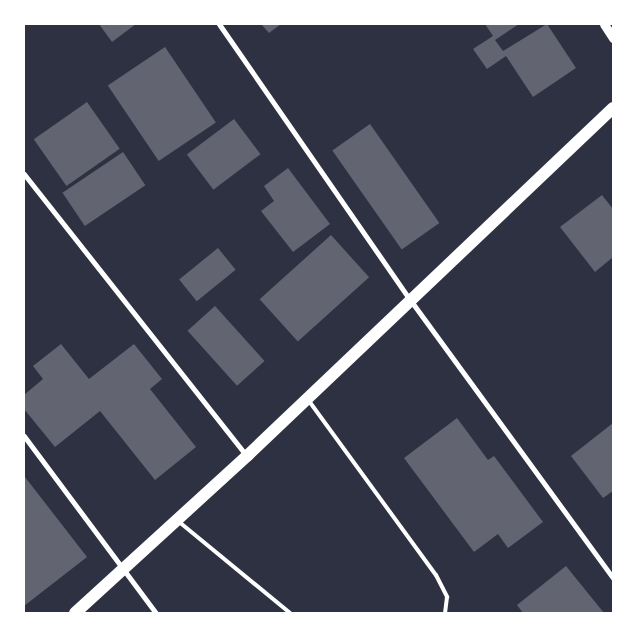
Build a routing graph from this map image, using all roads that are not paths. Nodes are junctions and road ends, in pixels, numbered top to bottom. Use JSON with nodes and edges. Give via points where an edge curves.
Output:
{"nodes":[{"id":1,"x":220,"y":24,"type":"edge"},
{"id":2,"x":604,"y":24,"type":"edge"},
{"id":3,"x":613,"y":38,"type":"edge"},
{"id":4,"x":613,"y":108,"type":"edge"},
{"id":5,"x":24,"y":174,"type":"edge"},
{"id":6,"x":411,"y":301,"type":"junction"},
{"id":7,"x":306,"y":397,"type":"junction"},
{"id":8,"x":24,"y":436,"type":"edge"},
{"id":9,"x":247,"y":456,"type":"junction"},
{"id":10,"x":176,"y":520,"type":"junction"},
{"id":11,"x":125,"y":569,"type":"junction"},
{"id":12,"x":613,"y":578,"type":"edge"},
{"id":13,"x":75,"y":613,"type":"edge"},
{"id":14,"x":156,"y":613,"type":"edge"},
{"id":15,"x":290,"y":613,"type":"edge"},
{"id":16,"x":445,"y":613,"type":"edge"}],
"edges":[{"from":1,"to":6,"type":"street"},
{"from":2,"to":3,"type":"street"},
{"from":4,"to":6,"type":"main road"},
{"from":5,"to":9,"type":"street"},
{"from":6,"to":7,"type":"main road"},
{"from":6,"to":12,"type":"street"},
{"from":7,"to":9,"type":"main road"},
{"from":7,"to":16,"type":"lane","via":[[436,575],[447,597]]},
{"from":8,"to":11,"type":"street"},
{"from":9,"to":10,"type":"main road"},
{"from":10,"to":11,"type":"main road"},
{"from":10,"to":15,"type":"lane"},
{"from":11,"to":13,"type":"main road"},
{"from":11,"to":14,"type":"street"}]}
